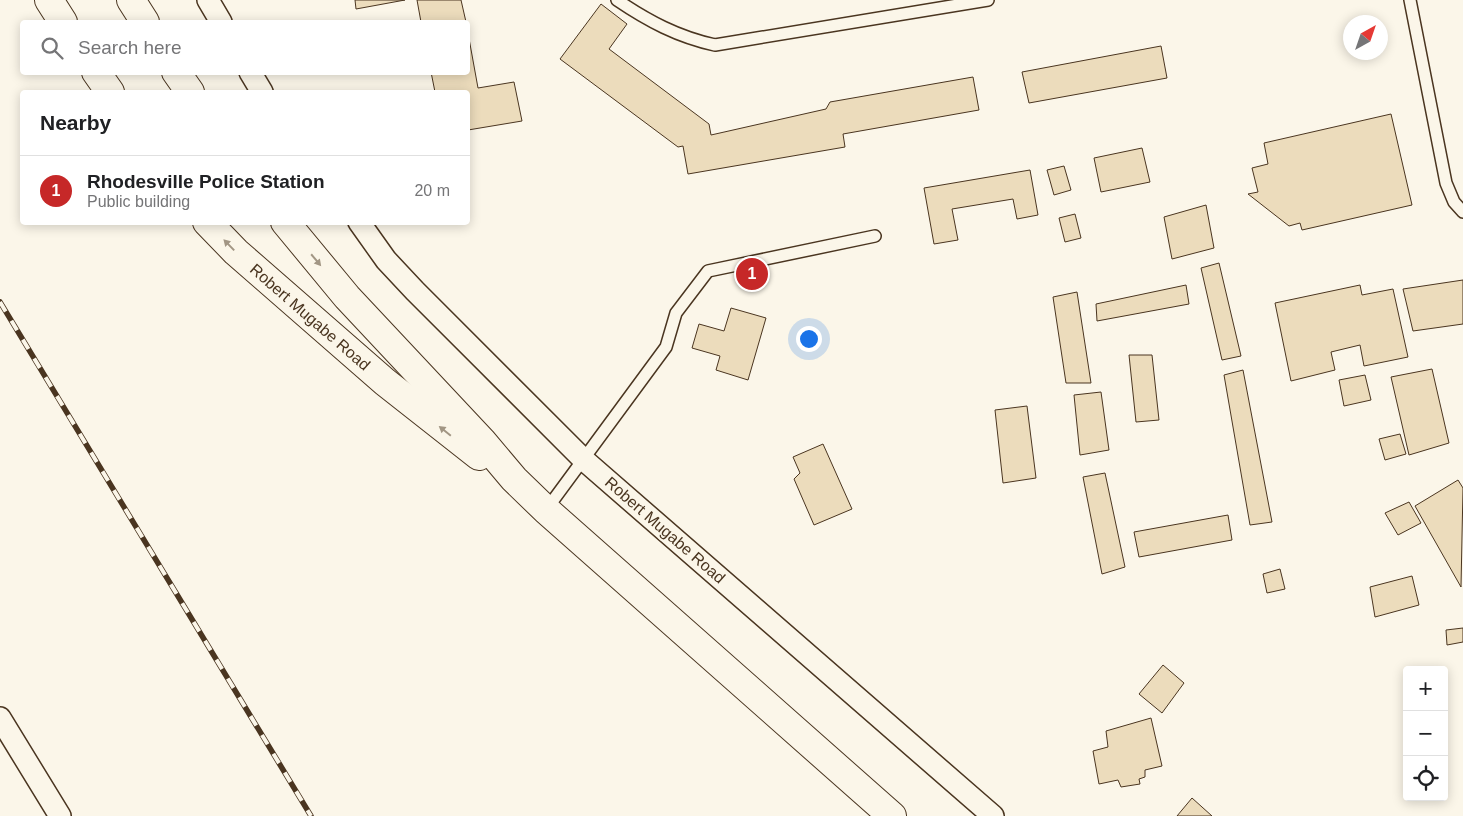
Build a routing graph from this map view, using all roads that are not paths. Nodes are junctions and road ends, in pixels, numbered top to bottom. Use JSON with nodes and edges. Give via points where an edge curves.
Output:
{"nodes":[{"id":1,"x":49,"y":0,"type":"edge"},
{"id":2,"x":131,"y":0,"type":"edge"},
{"id":3,"x":208,"y":0,"type":"edge"},
{"id":4,"x":617,"y":0,"type":"edge"},
{"id":5,"x":988,"y":0,"type":"edge"},
{"id":6,"x":1410,"y":0,"type":"edge"},
{"id":7,"x":62,"y":20,"type":"edge"},
{"id":8,"x":144,"y":20,"type":"edge"},
{"id":9,"x":220,"y":20,"type":"edge"},
{"id":10,"x":98,"y":75,"type":"edge"},
{"id":11,"x":178,"y":75,"type":"edge"},
{"id":12,"x":252,"y":75,"type":"edge"},
{"id":13,"x":109,"y":90,"type":"edge"},
{"id":14,"x":189,"y":90,"type":"edge"},
{"id":15,"x":261,"y":90,"type":"edge"},
{"id":16,"x":1463,"y":212,"type":"edge"},
{"id":17,"x":210,"y":225,"type":"edge"},
{"id":18,"x":287,"y":225,"type":"edge"},
{"id":19,"x":360,"y":225,"type":"edge"},
{"id":20,"x":875,"y":236,"type":"dead end"},
{"id":21,"x":584,"y":460,"type":"junction"},
{"id":22,"x":514,"y":479,"type":"junction"},
{"id":23,"x":546,"y":510,"type":"junction"},
{"id":24,"x":0,"y":718,"type":"edge"},
{"id":25,"x":60,"y":816,"type":"edge"},
{"id":26,"x":892,"y":816,"type":"edge"},
{"id":27,"x":993,"y":816,"type":"edge"}],
"edges":[{"from":1,"to":7,"type":"main road"},
{"from":2,"to":8,"type":"main road"},
{"from":3,"to":9,"type":"street"},
{"from":4,"to":5,"type":"lane","via":[[666,30],[689,40],[715,45]]},
{"from":6,"to":16,"type":"lane","via":[[1446,183],[1454,202]]},
{"from":10,"to":13,"type":"main road"},
{"from":11,"to":14,"type":"main road"},
{"from":12,"to":15,"type":"street"},
{"from":22,"to":17,"type":"main road","name":"Robert Mugabe Road","one_way":true,"via":[[450,435],[393,388],[236,252]]},
{"from":18,"to":22,"type":"main road","name":"Robert Mugabe Road","one_way":true,"via":[[347,297]]},
{"from":19,"to":21,"type":"street","name":"Robert Mugabe Road","via":[[386,260],[429,306]]},
{"from":20,"to":21,"type":"lane","via":[[708,271],[676,313],[666,347]]},
{"from":21,"to":23,"type":"lane"},
{"from":21,"to":27,"type":"street","name":"Robert Mugabe Road"},
{"from":22,"to":23,"type":"main road","name":"Robert Mugabe Road"},
{"from":23,"to":26,"type":"main road","name":"Robert Mugabe Road"},
{"from":24,"to":25,"type":"street"}]}
